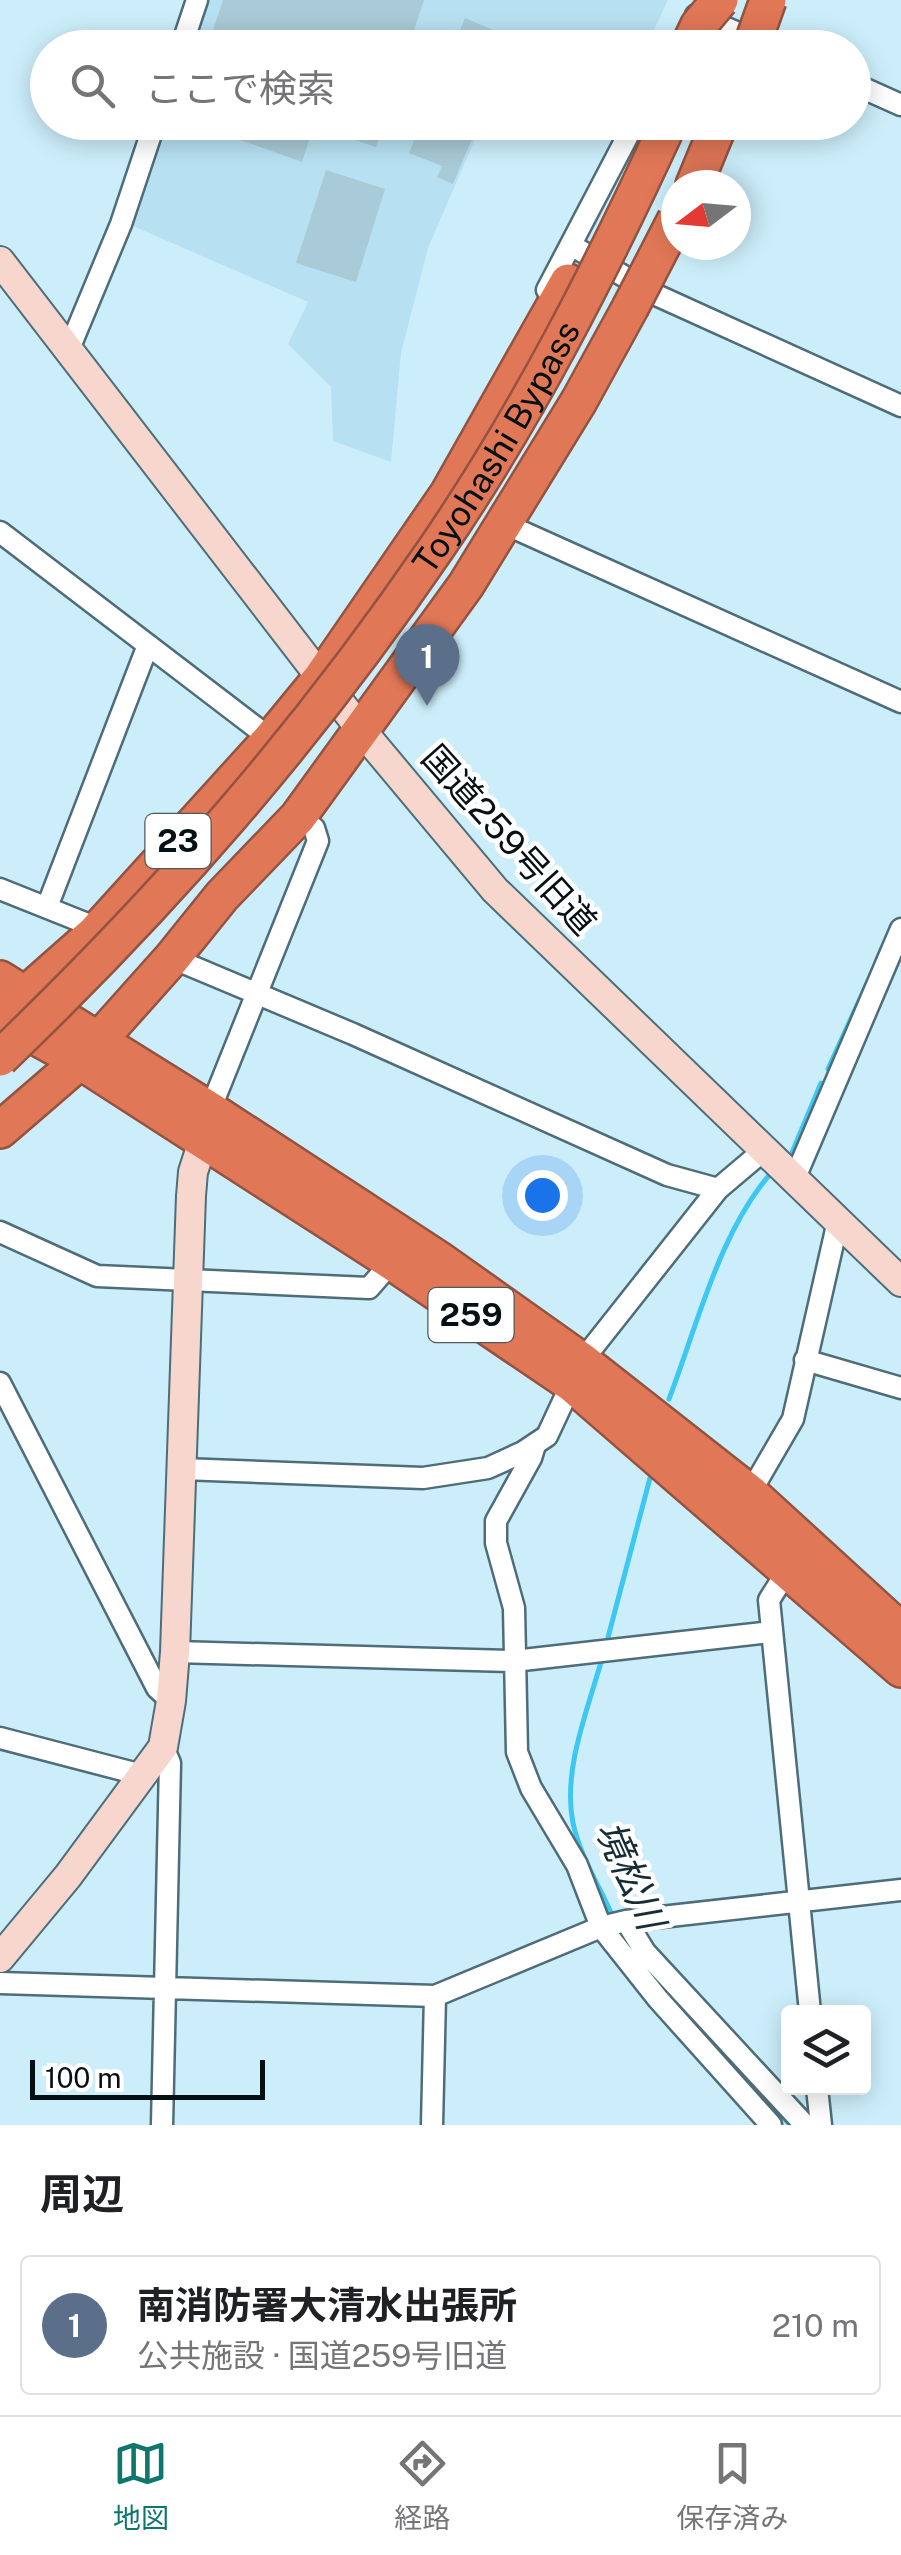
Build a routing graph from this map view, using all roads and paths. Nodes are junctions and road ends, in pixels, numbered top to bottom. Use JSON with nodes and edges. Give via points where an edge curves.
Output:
{"nodes":[{"id":1,"x":197,"y":0,"type":"edge"},
{"id":2,"x":768,"y":0,"type":"edge"},
{"id":3,"x":784,"y":0,"type":"edge"},
{"id":4,"x":705,"y":12,"type":"edge"},
{"id":5,"x":187,"y":30,"type":"edge"},
{"id":6,"x":735,"y":30,"type":"edge"},
{"id":7,"x":765,"y":30,"type":"edge"},
{"id":8,"x":771,"y":30,"type":"edge"},
{"id":9,"x":871,"y":92,"type":"edge"},
{"id":10,"x":901,"y":105,"type":"edge"},
{"id":11,"x":149,"y":140,"type":"edge"},
{"id":12,"x":626,"y":140,"type":"edge"},
{"id":13,"x":641,"y":140,"type":"edge"},
{"id":14,"x":661,"y":140,"type":"edge"},
{"id":15,"x":713,"y":140,"type":"edge"},
{"id":16,"x":729,"y":140,"type":"edge"},
{"id":17,"x":700,"y":170,"type":"edge"},
{"id":18,"x":716,"y":170,"type":"edge"},
{"id":19,"x":571,"y":245,"type":"junction"},
{"id":20,"x":661,"y":255,"type":"edge"},
{"id":21,"x":669,"y":260,"type":"edge"},
{"id":22,"x":0,"y":261,"type":"edge"},
{"id":23,"x":642,"y":301,"type":"junction"},
{"id":24,"x":69,"y":349,"type":"junction"},
{"id":25,"x":901,"y":406,"type":"edge"},
{"id":26,"x":448,"y":494,"type":"junction"},
{"id":27,"x":0,"y":532,"type":"edge"},
{"id":28,"x":506,"y":532,"type":"junction"},
{"id":29,"x":148,"y":645,"type":"junction"},
{"id":30,"x":322,"y":677,"type":"junction"},
{"id":31,"x":901,"y":702,"type":"edge"},
{"id":32,"x":362,"y":731,"type":"junction"},
{"id":33,"x":271,"y":739,"type":"junction"},
{"id":34,"x":298,"y":816,"type":"junction"},
{"id":35,"x":0,"y":889,"type":"edge"},
{"id":36,"x":47,"y":907,"type":"junction"},
{"id":37,"x":901,"y":929,"type":"edge"},
{"id":38,"x":95,"y":933,"type":"junction"},
{"id":39,"x":172,"y":958,"type":"junction"},
{"id":40,"x":256,"y":992,"type":"junction"},
{"id":41,"x":5,"y":1005,"type":"edge"},
{"id":42,"x":89,"y":1052,"type":"junction"},
{"id":43,"x":0,"y":1058,"type":"edge"},
{"id":44,"x":207,"y":1125,"type":"junction"},
{"id":45,"x":0,"y":1130,"type":"edge"},
{"id":46,"x":763,"y":1151,"type":"junction"},
{"id":47,"x":794,"y":1180,"type":"junction"},
{"id":48,"x":718,"y":1189,"type":"junction"},
{"id":49,"x":838,"y":1221,"type":"junction"},
{"id":50,"x":0,"y":1232,"type":"edge"},
{"id":51,"x":392,"y":1262,"type":"junction"},
{"id":52,"x":188,"y":1279,"type":"junction"},
{"id":53,"x":901,"y":1282,"type":"edge"},
{"id":54,"x":805,"y":1360,"type":"junction"},
{"id":55,"x":577,"y":1373,"type":"junction"},
{"id":56,"x":0,"y":1383,"type":"edge"},
{"id":57,"x":901,"y":1388,"type":"edge"},
{"id":58,"x":535,"y":1445,"type":"junction"},
{"id":59,"x":182,"y":1469,"type":"junction"},
{"id":60,"x":750,"y":1492,"type":"junction"},
{"id":61,"x":788,"y":1570,"type":"junction"},
{"id":62,"x":771,"y":1632,"type":"junction"},
{"id":63,"x":901,"y":1632,"type":"edge"},
{"id":64,"x":175,"y":1652,"type":"junction"},
{"id":65,"x":514,"y":1660,"type":"junction"},
{"id":66,"x":901,"y":1669,"type":"edge"},
{"id":67,"x":171,"y":1701,"type":"junction"},
{"id":68,"x":0,"y":1738,"type":"edge"},
{"id":69,"x":163,"y":1747,"type":"junction"},
{"id":70,"x":142,"y":1774,"type":"junction"},
{"id":71,"x":901,"y":1890,"type":"edge"},
{"id":72,"x":799,"y":1901,"type":"junction"},
{"id":73,"x":614,"y":1924,"type":"junction"},
{"id":74,"x":0,"y":1958,"type":"edge"},
{"id":75,"x":0,"y":1984,"type":"edge"},
{"id":76,"x":164,"y":1988,"type":"junction"},
{"id":77,"x":435,"y":1996,"type":"junction"},
{"id":78,"x":809,"y":2005,"type":"edge"},
{"id":79,"x":819,"y":2095,"type":"edge"},
{"id":80,"x":162,"y":2125,"type":"edge"},
{"id":81,"x":432,"y":2125,"type":"edge"},
{"id":82,"x":771,"y":2125,"type":"edge"},
{"id":83,"x":805,"y":2125,"type":"edge"},
{"id":84,"x":821,"y":2125,"type":"edge"}],
"edges":[{"from":1,"to":5,"type":"street"},
{"from":2,"to":7,"type":"highway","bridge":true},
{"from":3,"to":8,"type":"street"},
{"from":4,"to":6,"type":"street"},
{"from":9,"to":10,"type":"street"},
{"from":11,"to":24,"type":"street"},
{"from":12,"to":19,"type":"street"},
{"from":13,"to":26,"type":"highway","number":"23"},
{"from":14,"to":43,"type":"highway","name":"Toyohashi Bypass","number":"23","bridge":true,"via":[[543,373],[438,546],[308,724],[200,854]]},
{"from":15,"to":17,"type":"highway"},
{"from":16,"to":18,"type":"street"},
{"from":19,"to":23,"type":"street"},
{"from":19,"to":26,"type":"street","via":[[470,430]]},
{"from":20,"to":23,"type":"highway","number":"23","bridge":true},
{"from":21,"to":23,"type":"street"},
{"from":22,"to":24,"type":"street","name":"国道259号旧道"},
{"from":23,"to":25,"type":"street"},
{"from":23,"to":28,"type":"highway","number":"23"},
{"from":24,"to":30,"type":"street","name":"国道259号旧道"},
{"from":26,"to":30,"type":"highway","number":"23"},
{"from":27,"to":29,"type":"street"},
{"from":28,"to":31,"type":"street"},
{"from":28,"to":32,"type":"highway","number":"23"},
{"from":29,"to":33,"type":"street"},
{"from":29,"to":36,"type":"street"},
{"from":30,"to":32,"type":"street","name":"国道259号旧道"},
{"from":30,"to":33,"type":"highway","number":"23"},
{"from":32,"to":34,"type":"highway","number":"23"},
{"from":32,"to":46,"type":"street","name":"国道259号旧道","via":[[495,890]]},
{"from":33,"to":38,"type":"highway","number":"23"},
{"from":34,"to":39,"type":"highway","number":"23"},
{"from":34,"to":40,"type":"street","via":[[318,841]]},
{"from":35,"to":36,"type":"street"},
{"from":36,"to":38,"type":"street"},
{"from":37,"to":47,"type":"street"},
{"from":38,"to":41,"type":"highway","number":"23"},
{"from":39,"to":40,"type":"street"},
{"from":39,"to":42,"type":"highway","number":"23"},
{"from":40,"to":44,"type":"street"},
{"from":40,"to":48,"type":"street","via":[[667,1175]]},
{"from":41,"to":42,"type":"highway","number":"259"},
{"from":42,"to":44,"type":"highway","number":"259"},
{"from":42,"to":45,"type":"highway","number":"23"},
{"from":44,"to":51,"type":"highway","number":"259"},
{"from":44,"to":52,"type":"street","via":[[193,1172]]},
{"from":44,"to":55,"type":"highway","number":"259","via":[[441,1262]]},
{"from":46,"to":47,"type":"street","name":"国道259号旧道"},
{"from":46,"to":48,"type":"street"},
{"from":47,"to":49,"type":"street","name":"国道259号旧道"},
{"from":48,"to":55,"type":"street"},
{"from":49,"to":53,"type":"street","name":"国道259号旧道"},
{"from":49,"to":54,"type":"street"},
{"from":50,"to":52,"type":"street","via":[[97,1276]]},
{"from":51,"to":52,"type":"street","via":[[369,1288]]},
{"from":51,"to":55,"type":"highway","number":"259"},
{"from":52,"to":59,"type":"street"},
{"from":54,"to":57,"type":"street"},
{"from":54,"to":60,"type":"street","via":[[792,1419]]},
{"from":55,"to":58,"type":"street","via":[[547,1436]]},
{"from":55,"to":60,"type":"highway","number":"259"},
{"from":55,"to":61,"type":"highway","number":"259"},
{"from":56,"to":67,"type":"street","via":[[158,1688]]},
{"from":58,"to":59,"type":"street","via":[[488,1468],[424,1478]]},
{"from":58,"to":65,"type":"street","via":[[496,1521],[514,1608]]},
{"from":59,"to":64,"type":"street"},
{"from":60,"to":63,"type":"highway","number":"259"},
{"from":61,"to":62,"type":"street","via":[[770,1600]]},
{"from":61,"to":66,"type":"highway","number":"259"},
{"from":62,"to":65,"type":"street"},
{"from":62,"to":72,"type":"street"},
{"from":64,"to":65,"type":"street"},
{"from":64,"to":67,"type":"street"},
{"from":65,"to":73,"type":"street","via":[[517,1752]]},
{"from":67,"to":69,"type":"street"},
{"from":68,"to":70,"type":"street"},
{"from":69,"to":70,"type":"street"},
{"from":69,"to":76,"type":"street","via":[[170,1763]]},
{"from":70,"to":74,"type":"street"},
{"from":71,"to":72,"type":"street"},
{"from":72,"to":73,"type":"street"},
{"from":72,"to":78,"type":"street"},
{"from":73,"to":77,"type":"street"},
{"from":73,"to":82,"type":"street","via":[[658,1999]]},
{"from":73,"to":83,"type":"street"},
{"from":75,"to":76,"type":"street"},
{"from":76,"to":77,"type":"street"},
{"from":76,"to":80,"type":"street"},
{"from":77,"to":81,"type":"street"},
{"from":79,"to":84,"type":"street"}]}
